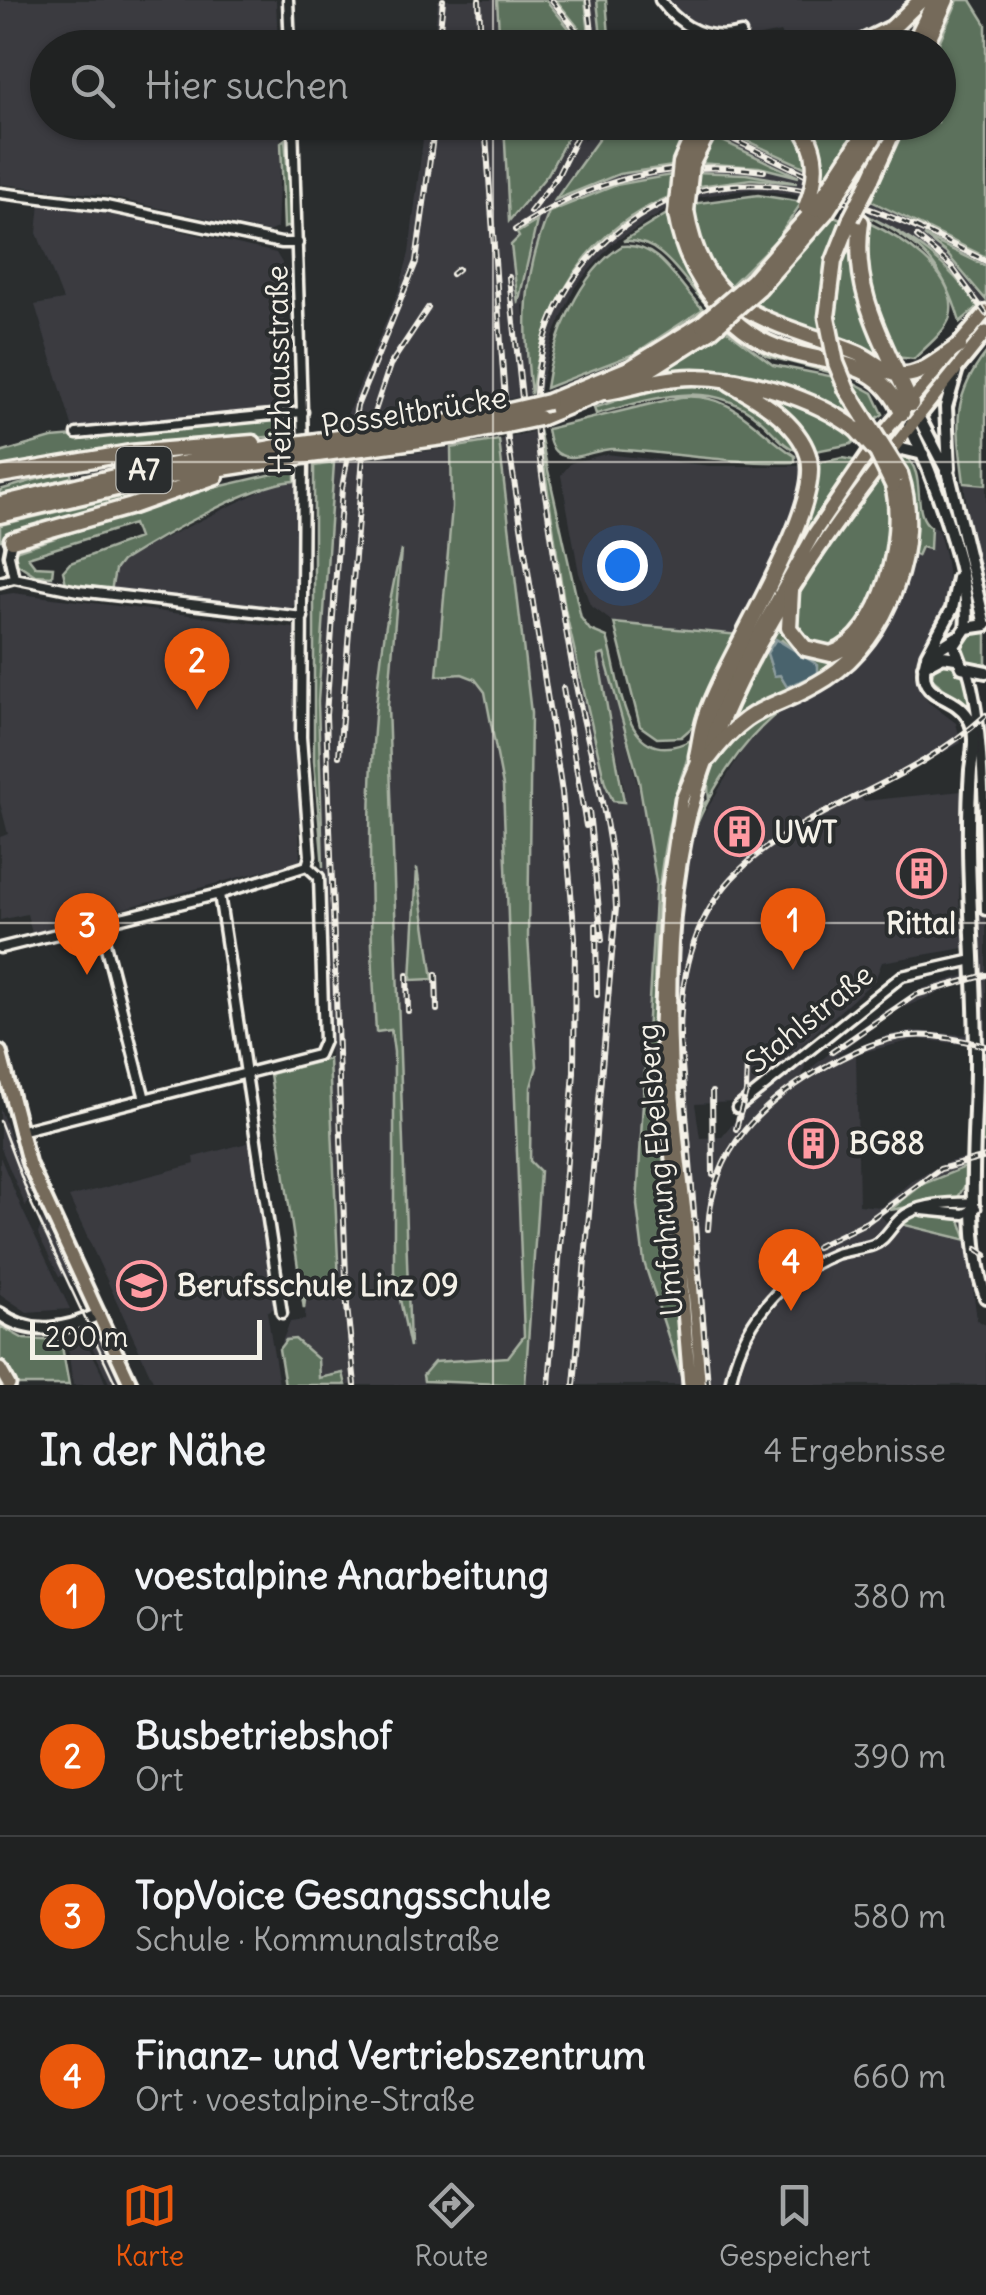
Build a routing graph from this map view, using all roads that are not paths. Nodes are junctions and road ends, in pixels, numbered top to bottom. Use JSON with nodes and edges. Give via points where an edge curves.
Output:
{"nodes":[{"id":1,"x":288,"y":0,"type":"edge"},
{"id":2,"x":660,"y":0,"type":"edge"},
{"id":3,"x":921,"y":0,"type":"edge"},
{"id":4,"x":934,"y":0,"type":"edge"},
{"id":5,"x":946,"y":0,"type":"edge"},
{"id":6,"x":289,"y":30,"type":"edge"},
{"id":7,"x":696,"y":30,"type":"edge"},
{"id":8,"x":888,"y":30,"type":"edge"},
{"id":9,"x":926,"y":30,"type":"edge"},
{"id":10,"x":930,"y":30,"type":"edge"},
{"id":11,"x":295,"y":140,"type":"edge"},
{"id":12,"x":692,"y":140,"type":"edge"},
{"id":13,"x":703,"y":140,"type":"edge"},
{"id":14,"x":810,"y":140,"type":"edge"},
{"id":15,"x":860,"y":140,"type":"edge"},
{"id":16,"x":870,"y":140,"type":"edge"},
{"id":17,"x":888,"y":140,"type":"edge"},
{"id":18,"x":0,"y":193,"type":"edge"},
{"id":19,"x":816,"y":209,"type":"junction"},
{"id":20,"x":681,"y":212,"type":"junction"},
{"id":21,"x":856,"y":220,"type":"junction"},
{"id":22,"x":298,"y":243,"type":"junction"},
{"id":23,"x":753,"y":282,"type":"junction"},
{"id":24,"x":986,"y":312,"type":"edge"},
{"id":25,"x":706,"y":328,"type":"junction"},
{"id":26,"x":986,"y":332,"type":"edge"},
{"id":27,"x":959,"y":346,"type":"junction"},
{"id":28,"x":958,"y":366,"type":"junction"},
{"id":29,"x":896,"y":376,"type":"junction"},
{"id":30,"x":730,"y":382,"type":"junction"},
{"id":31,"x":608,"y":392,"type":"junction"},
{"id":32,"x":548,"y":408,"type":"junction"},
{"id":33,"x":303,"y":412,"type":"junction"},
{"id":34,"x":910,"y":415,"type":"junction"},
{"id":35,"x":860,"y":423,"type":"junction"},
{"id":36,"x":76,"y":434,"type":"dead end"},
{"id":37,"x":286,"y":451,"type":"junction"},
{"id":38,"x":886,"y":452,"type":"junction"},
{"id":39,"x":922,"y":454,"type":"junction"},
{"id":40,"x":58,"y":467,"type":"junction"},
{"id":41,"x":949,"y":474,"type":"junction"},
{"id":42,"x":0,"y":475,"type":"edge"},
{"id":43,"x":897,"y":480,"type":"junction"},
{"id":44,"x":0,"y":485,"type":"edge"},
{"id":45,"x":953,"y":488,"type":"junction"},
{"id":46,"x":936,"y":492,"type":"junction"},
{"id":47,"x":0,"y":504,"type":"edge"},
{"id":48,"x":0,"y":515,"type":"edge"},
{"id":49,"x":6,"y":542,"type":"edge"},
{"id":50,"x":959,"y":572,"type":"junction"},
{"id":51,"x":14,"y":578,"type":"junction"},
{"id":52,"x":0,"y":582,"type":"edge"},
{"id":53,"x":962,"y":586,"type":"junction"},
{"id":54,"x":791,"y":590,"type":"junction"},
{"id":55,"x":977,"y":597,"type":"junction"},
{"id":56,"x":303,"y":617,"type":"junction"},
{"id":57,"x":986,"y":625,"type":"edge"},
{"id":58,"x":962,"y":632,"type":"junction"},
{"id":59,"x":956,"y":658,"type":"junction"},
{"id":60,"x":925,"y":661,"type":"junction"},
{"id":61,"x":968,"y":671,"type":"junction"},
{"id":62,"x":986,"y":672,"type":"edge"},
{"id":63,"x":703,"y":757,"type":"junction"},
{"id":64,"x":986,"y":760,"type":"edge"},
{"id":65,"x":307,"y":866,"type":"junction"},
{"id":66,"x":219,"y":894,"type":"junction"},
{"id":67,"x":986,"y":910,"type":"edge"},
{"id":68,"x":100,"y":924,"type":"junction"},
{"id":69,"x":0,"y":948,"type":"edge"},
{"id":70,"x":973,"y":960,"type":"junction"},
{"id":71,"x":0,"y":1052,"type":"edge"},
{"id":72,"x":247,"y":1072,"type":"junction"},
{"id":73,"x":145,"y":1098,"type":"junction"},
{"id":74,"x":737,"y":1108,"type":"dead end"},
{"id":75,"x":17,"y":1131,"type":"junction"},
{"id":76,"x":975,"y":1165,"type":"junction"},
{"id":77,"x":955,"y":1204,"type":"junction"},
{"id":78,"x":976,"y":1205,"type":"junction"},
{"id":79,"x":917,"y":1209,"type":"junction"},
{"id":80,"x":953,"y":1214,"type":"junction"},
{"id":81,"x":977,"y":1240,"type":"junction"},
{"id":82,"x":986,"y":1297,"type":"edge"},
{"id":83,"x":282,"y":1313,"type":"dead end"},
{"id":84,"x":0,"y":1314,"type":"edge"},
{"id":85,"x":99,"y":1314,"type":"junction"},
{"id":86,"x":0,"y":1369,"type":"edge"},
{"id":87,"x":9,"y":1385,"type":"edge"},
{"id":88,"x":132,"y":1385,"type":"edge"},
{"id":89,"x":690,"y":1385,"type":"edge"},
{"id":90,"x":700,"y":1385,"type":"edge"},
{"id":91,"x":730,"y":1385,"type":"edge"}],
"edges":[{"from":1,"to":6,"type":"street"},
{"from":2,"to":7,"type":"street"},
{"from":3,"to":8,"type":"highway"},
{"from":4,"to":9,"type":"highway"},
{"from":5,"to":10,"type":"highway"},
{"from":11,"to":22,"type":"street","name":"Heizhausstraße"},
{"from":12,"to":20,"type":"highway","bridge":true,"via":[[680,170]]},
{"from":13,"to":20,"type":"highway","bridge":true,"via":[[690,165]]},
{"from":14,"to":19,"type":"highway","bridge":true},
{"from":15,"to":19,"type":"highway","bridge":true},
{"from":16,"to":19,"type":"highway","bridge":true},
{"from":17,"to":21,"type":"highway","bridge":true},
{"from":18,"to":22,"type":"street","via":[[86,202]]},
{"from":19,"to":23,"type":"highway"},
{"from":20,"to":29,"type":"highway","via":[[700,260],[735,304],[868,358]]},
{"from":20,"to":34,"type":"highway","via":[[693,268],[730,315],[784,350],[864,368]]},
{"from":21,"to":29,"type":"highway","via":[[862,294]]},
{"from":21,"to":35,"type":"highway","bridge":true,"via":[[834,261],[827,317]]},
{"from":22,"to":33,"type":"street","name":"Heizhausstraße"},
{"from":23,"to":25,"type":"highway","number":"A7","bridge":true},
{"from":23,"to":25,"type":"highway","number":"A7","bridge":true},
{"from":24,"to":27,"type":"main road"},
{"from":25,"to":31,"type":"highway","number":"A7"},
{"from":25,"to":32,"type":"highway","number":"A7"},
{"from":26,"to":28,"type":"main road"},
{"from":27,"to":29,"type":"highway","via":[[917,372]]},
{"from":27,"to":34,"type":"main road"},
{"from":28,"to":34,"type":"main road"},
{"from":28,"to":41,"type":"street","via":[[947,398]]},
{"from":29,"to":34,"type":"highway"},
{"from":30,"to":31,"type":"highway","via":[[674,378]]},
{"from":30,"to":35,"type":"highway"},
{"from":30,"to":63,"type":"highway","via":[[782,419],[809,459],[808,493],[705,716]]},
{"from":31,"to":32,"type":"highway","number":"A7"},
{"from":32,"to":37,"type":"highway","name":"Posseltbrücke","number":"A7","bridge":true},
{"from":32,"to":37,"type":"highway","name":"Posseltbrücke","number":"A7","bridge":true,"via":[[458,435]]},
{"from":33,"to":36,"type":"street"},
{"from":33,"to":56,"type":"street","name":"Heizhausstraße"},
{"from":34,"to":38,"type":"main road","name":"Umfahrung Ebelsberg"},
{"from":34,"to":39,"type":"street"},
{"from":34,"to":41,"type":"street"},
{"from":34,"to":63,"type":"main road","name":"Umfahrung Ebelsberg","via":[[864,459],[800,555],[755,634]]},
{"from":35,"to":43,"type":"highway","bridge":true},
{"from":37,"to":40,"type":"highway","via":[[163,448]]},
{"from":37,"to":47,"type":"highway","number":"A7","via":[[152,469]]},
{"from":37,"to":48,"type":"highway","number":"A7"},
{"from":37,"to":49,"type":"highway"},
{"from":38,"to":39,"type":"street"},
{"from":38,"to":54,"type":"main road","name":"Umfahrung Ebelsberg"},
{"from":39,"to":46,"type":"street"},
{"from":40,"to":42,"type":"highway"},
{"from":40,"to":44,"type":"highway"},
{"from":41,"to":45,"type":"street"},
{"from":43,"to":54,"type":"highway","via":[[895,548],[877,604],[854,640],[831,654],[805,648],[789,628]]},
{"from":43,"to":63,"type":"highway","via":[[908,512],[905,549],[890,597],[864,642],[825,680],[742,719]]},
{"from":45,"to":46,"type":"street"},
{"from":45,"to":55,"type":"street"},
{"from":46,"to":50,"type":"street"},
{"from":49,"to":51,"type":"street"},
{"from":50,"to":53,"type":"street"},
{"from":50,"to":60,"type":"street","via":[[952,609]]},
{"from":51,"to":52,"type":"street"},
{"from":51,"to":56,"type":"street"},
{"from":53,"to":55,"type":"street"},
{"from":53,"to":58,"type":"street"},
{"from":54,"to":63,"type":"main road","name":"Umfahrung Ebelsberg"},
{"from":55,"to":57,"type":"street"},
{"from":56,"to":65,"type":"street","name":"Heizhausstraße"},
{"from":57,"to":58,"type":"street"},
{"from":58,"to":59,"type":"street"},
{"from":58,"to":60,"type":"street"},
{"from":59,"to":60,"type":"street"},
{"from":59,"to":61,"type":"street"},
{"from":60,"to":70,"type":"street","via":[[926,686],[962,710],[974,734]]},
{"from":61,"to":62,"type":"street"},
{"from":61,"to":64,"type":"street"},
{"from":63,"to":89,"type":"main road","name":"Umfahrung Ebelsberg","via":[[682,799],[673,848],[660,1023]]},
{"from":63,"to":90,"type":"main road","name":"Umfahrung Ebelsberg","via":[[680,872],[670,1011]]},
{"from":64,"to":67,"type":"street"},
{"from":65,"to":66,"type":"street"},
{"from":65,"to":72,"type":"street","name":"Heizhausstraße","via":[[319,877],[322,1051]]},
{"from":66,"to":68,"type":"street"},
{"from":66,"to":72,"type":"street"},
{"from":68,"to":69,"type":"street"},
{"from":68,"to":73,"type":"street"},
{"from":70,"to":74,"type":"street","name":"Stahlstraße","via":[[902,976]]},
{"from":70,"to":76,"type":"street"},
{"from":71,"to":75,"type":"main road"},
{"from":72,"to":73,"type":"street"},
{"from":72,"to":83,"type":"street"},
{"from":73,"to":75,"type":"street"},
{"from":75,"to":85,"type":"main road"},
{"from":76,"to":77,"type":"street","via":[[967,1193]]},
{"from":76,"to":78,"type":"street"},
{"from":77,"to":78,"type":"street"},
{"from":77,"to":79,"type":"street"},
{"from":78,"to":80,"type":"street"},
{"from":78,"to":81,"type":"street"},
{"from":79,"to":80,"type":"street"},
{"from":79,"to":91,"type":"street","via":[[878,1243],[818,1262],[782,1287],[748,1330]]},
{"from":80,"to":81,"type":"street","via":[[964,1218]]},
{"from":81,"to":82,"type":"street"},
{"from":84,"to":85,"type":"street","via":[[22,1327],[44,1329]]},
{"from":85,"to":88,"type":"main road"},
{"from":86,"to":87,"type":"main road"}]}
